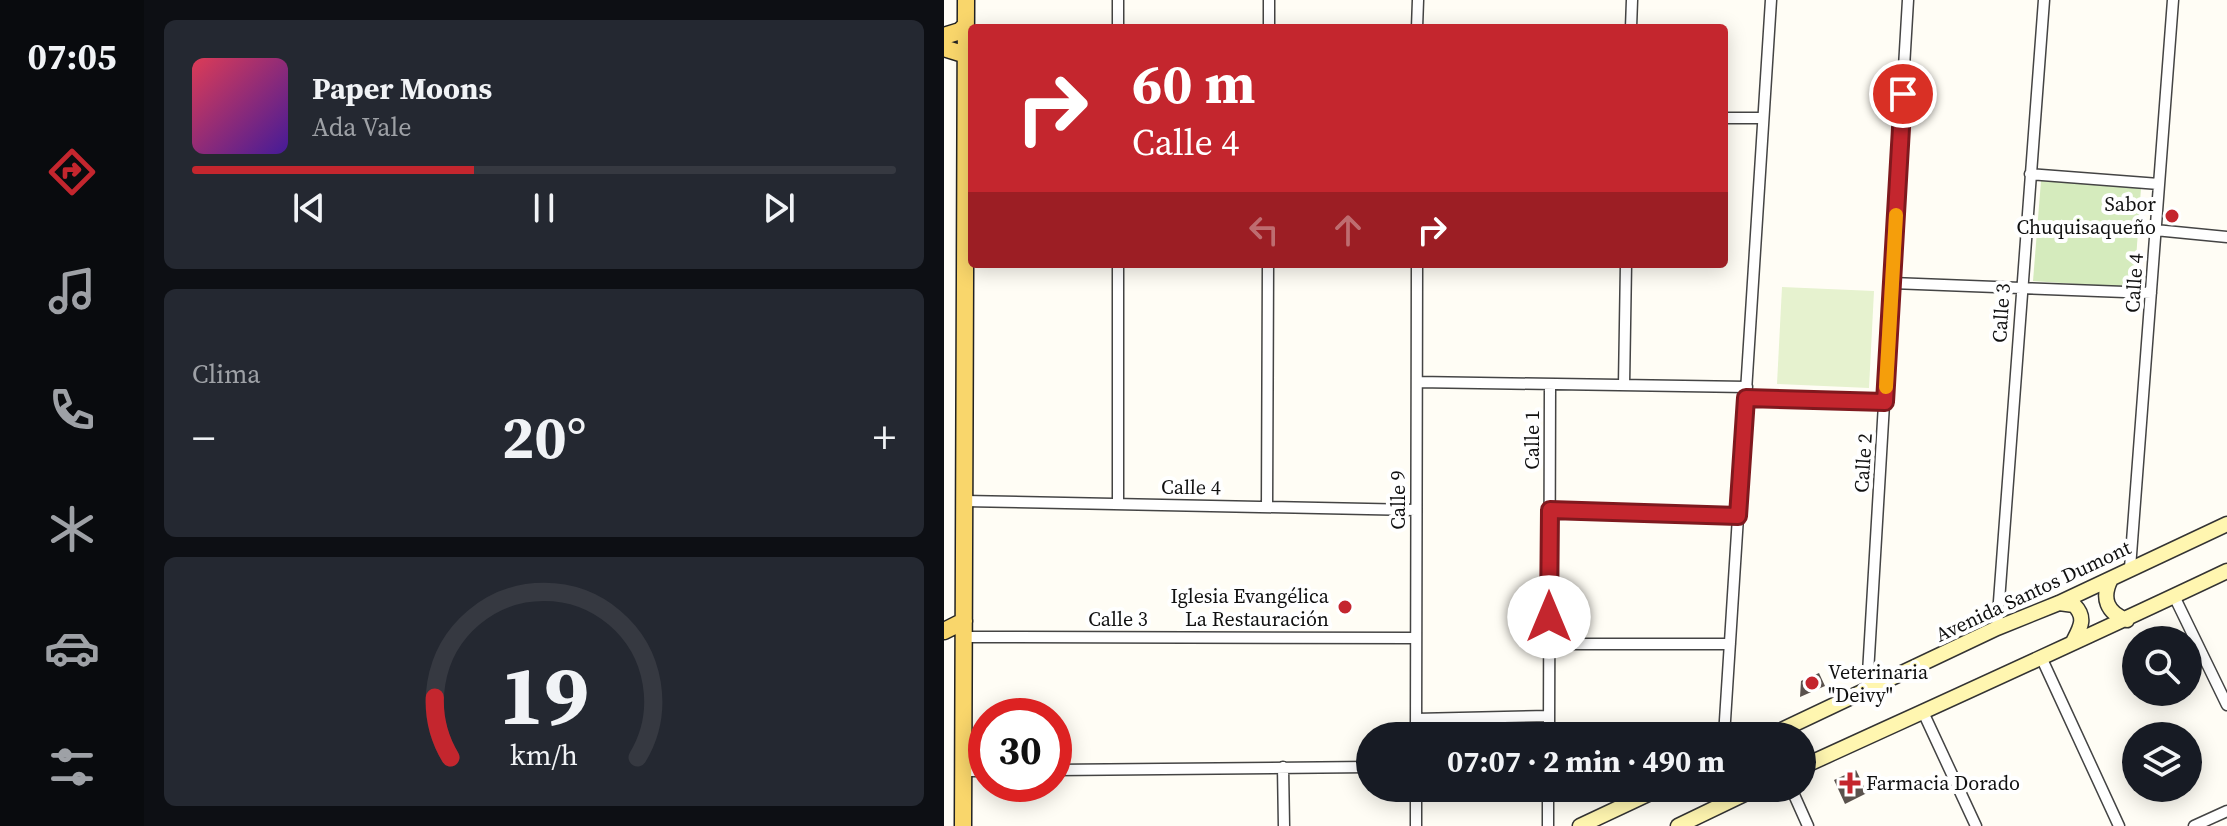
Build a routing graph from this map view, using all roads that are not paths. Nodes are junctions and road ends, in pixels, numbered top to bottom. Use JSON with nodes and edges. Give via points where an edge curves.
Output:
{"nodes":[{"id":1,"x":966,"y":0,"type":"edge"},
{"id":2,"x":1118,"y":0,"type":"edge"},
{"id":3,"x":1269,"y":0,"type":"edge"},
{"id":4,"x":1418,"y":0,"type":"edge"},
{"id":5,"x":1632,"y":0,"type":"edge"},
{"id":6,"x":1771,"y":0,"type":"edge"},
{"id":7,"x":1908,"y":0,"type":"edge"},
{"id":8,"x":2044,"y":0,"type":"edge"},
{"id":9,"x":2173,"y":0,"type":"edge"},
{"id":10,"x":1118,"y":24,"type":"edge"},
{"id":11,"x":1269,"y":24,"type":"edge"},
{"id":12,"x":1417,"y":24,"type":"edge"},
{"id":13,"x":1631,"y":24,"type":"edge"},
{"id":14,"x":954,"y":41,"type":"edge"},
{"id":15,"x":968,"y":117,"type":"edge"},
{"id":16,"x":1728,"y":118,"type":"edge"},
{"id":17,"x":1763,"y":118,"type":"junction"},
{"id":18,"x":2030,"y":174,"type":"junction"},
{"id":19,"x":2159,"y":184,"type":"junction"},
{"id":20,"x":968,"y":198,"type":"edge"},
{"id":21,"x":2155,"y":230,"type":"junction"},
{"id":22,"x":2227,"y":237,"type":"edge"},
{"id":23,"x":1118,"y":268,"type":"edge"},
{"id":24,"x":1268,"y":268,"type":"edge"},
{"id":25,"x":1417,"y":268,"type":"edge"},
{"id":26,"x":1626,"y":268,"type":"edge"},
{"id":27,"x":1892,"y":283,"type":"junction"},
{"id":28,"x":2021,"y":287,"type":"junction"},
{"id":29,"x":2151,"y":293,"type":"junction"},
{"id":30,"x":1417,"y":382,"type":"junction"},
{"id":31,"x":1550,"y":384,"type":"junction"},
{"id":32,"x":1624,"y":385,"type":"junction"},
{"id":33,"x":1746,"y":392,"type":"junction"},
{"id":34,"x":1885,"y":402,"type":"junction"},
{"id":35,"x":964,"y":501,"type":"junction"},
{"id":36,"x":1118,"y":504,"type":"junction"},
{"id":37,"x":1267,"y":507,"type":"junction"},
{"id":38,"x":1416,"y":510,"type":"junction"},
{"id":39,"x":1550,"y":510,"type":"junction"},
{"id":40,"x":1738,"y":516,"type":"junction"},
{"id":41,"x":2227,"y":524,"type":"edge"},
{"id":42,"x":2130,"y":568,"type":"junction"},
{"id":43,"x":2227,"y":571,"type":"edge"},
{"id":44,"x":2111,"y":579,"type":"junction"},
{"id":45,"x":2174,"y":596,"type":"junction"},
{"id":46,"x":2059,"y":603,"type":"junction"},
{"id":47,"x":2127,"y":620,"type":"junction"},
{"id":48,"x":1997,"y":628,"type":"junction"},
{"id":49,"x":955,"y":635,"type":"edge"},
{"id":50,"x":1416,"y":638,"type":"junction"},
{"id":51,"x":2073,"y":642,"type":"junction"},
{"id":52,"x":1549,"y":644,"type":"junction"},
{"id":53,"x":1730,"y":644,"type":"junction"},
{"id":54,"x":2041,"y":657,"type":"junction"},
{"id":55,"x":1867,"y":690,"type":"junction"},
{"id":56,"x":2227,"y":705,"type":"edge"},
{"id":57,"x":1923,"y":712,"type":"junction"},
{"id":58,"x":1549,"y":716,"type":"junction"},
{"id":59,"x":1416,"y":719,"type":"joint"},
{"id":60,"x":1549,"y":722,"type":"edge"},
{"id":61,"x":1725,"y":722,"type":"edge"},
{"id":62,"x":1799,"y":722,"type":"edge"},
{"id":63,"x":1816,"y":761,"type":"edge"},
{"id":64,"x":1283,"y":767,"type":"junction"},
{"id":65,"x":1356,"y":767,"type":"edge"},
{"id":66,"x":1072,"y":770,"type":"edge"},
{"id":67,"x":963,"y":771,"type":"junction"},
{"id":68,"x":968,"y":771,"type":"edge"},
{"id":69,"x":1416,"y":802,"type":"edge"},
{"id":70,"x":1548,"y":802,"type":"edge"},
{"id":71,"x":1631,"y":802,"type":"edge"},
{"id":72,"x":1728,"y":802,"type":"edge"},
{"id":73,"x":1797,"y":802,"type":"edge"},
{"id":74,"x":2227,"y":811,"type":"edge"},
{"id":75,"x":963,"y":826,"type":"edge"},
{"id":76,"x":1284,"y":826,"type":"edge"},
{"id":77,"x":1416,"y":826,"type":"edge"},
{"id":78,"x":1548,"y":826,"type":"edge"},
{"id":79,"x":1580,"y":826,"type":"edge"},
{"id":80,"x":1678,"y":826,"type":"edge"},
{"id":81,"x":1808,"y":826,"type":"edge"},
{"id":82,"x":1976,"y":826,"type":"edge"},
{"id":83,"x":2119,"y":826,"type":"edge"},
{"id":84,"x":2194,"y":826,"type":"edge"}],
"edges":[{"from":1,"to":14,"type":"main road"},
{"from":2,"to":10,"type":"street"},
{"from":3,"to":11,"type":"street"},
{"from":4,"to":12,"type":"street"},
{"from":5,"to":13,"type":"street"},
{"from":6,"to":17,"type":"street"},
{"from":7,"to":27,"type":"street","name":"Calle 2"},
{"from":8,"to":18,"type":"street","name":"Calle 3"},
{"from":9,"to":19,"type":"street","name":"Calle 4"},
{"from":14,"to":15,"type":"main road"},
{"from":16,"to":17,"type":"street"},
{"from":17,"to":33,"type":"street"},
{"from":18,"to":19,"type":"street"},
{"from":18,"to":28,"type":"street","name":"Calle 3"},
{"from":19,"to":21,"type":"street","name":"Calle 4"},
{"from":20,"to":35,"type":"main road"},
{"from":21,"to":22,"type":"street"},
{"from":21,"to":29,"type":"street","name":"Calle 4"},
{"from":23,"to":36,"type":"street"},
{"from":24,"to":37,"type":"street"},
{"from":25,"to":30,"type":"street","name":"Calle 9"},
{"from":26,"to":32,"type":"street"},
{"from":27,"to":28,"type":"street"},
{"from":27,"to":34,"type":"street","name":"Calle 2"},
{"from":28,"to":29,"type":"street"},
{"from":28,"to":48,"type":"street","name":"Calle 3"},
{"from":29,"to":42,"type":"street","name":"Calle 4"},
{"from":30,"to":31,"type":"street"},
{"from":30,"to":38,"type":"street","name":"Calle 9"},
{"from":31,"to":32,"type":"street"},
{"from":31,"to":39,"type":"street","name":"Calle 1"},
{"from":32,"to":33,"type":"street"},
{"from":33,"to":34,"type":"street"},
{"from":33,"to":40,"type":"street"},
{"from":34,"to":55,"type":"street","name":"Calle 2"},
{"from":35,"to":36,"type":"street","name":"Calle 4"},
{"from":35,"to":49,"type":"main road"},
{"from":36,"to":37,"type":"street","name":"Calle 4"},
{"from":37,"to":38,"type":"street","name":"Calle 4"},
{"from":38,"to":50,"type":"street","name":"Calle 9"},
{"from":39,"to":40,"type":"street"},
{"from":39,"to":52,"type":"street","name":"Calle 1"},
{"from":40,"to":53,"type":"street"},
{"from":41,"to":42,"type":"main road","name":"Avenida Santos Dumont"},
{"from":42,"to":44,"type":"main road","name":"Avenida Santos Dumont"},
{"from":43,"to":45,"type":"main road"},
{"from":44,"to":46,"type":"main road","name":"Avenida Santos Dumont"},
{"from":44,"to":47,"type":"main road","via":[[2105,599],[2109,609]]},
{"from":45,"to":47,"type":"main road"},
{"from":45,"to":56,"type":"street"},
{"from":46,"to":48,"type":"main road","name":"Avenida Santos Dumont"},
{"from":46,"to":51,"type":"main road","via":[[2080,611],[2083,621]]},
{"from":47,"to":51,"type":"main road"},
{"from":48,"to":55,"type":"main road","name":"Avenida Santos Dumont"},
{"from":49,"to":50,"type":"street","name":"Calle 3"},
{"from":49,"to":67,"type":"main road"},
{"from":50,"to":59,"type":"street","name":"Calle 9"},
{"from":51,"to":54,"type":"main road"},
{"from":52,"to":53,"type":"street"},
{"from":52,"to":58,"type":"street","name":"Calle 1"},
{"from":53,"to":61,"type":"street"},
{"from":54,"to":57,"type":"main road"},
{"from":54,"to":83,"type":"street"},
{"from":55,"to":62,"type":"main road","name":"Avenida Santos Dumont"},
{"from":57,"to":63,"type":"main road"},
{"from":57,"to":82,"type":"street"},
{"from":58,"to":59,"type":"street"},
{"from":58,"to":60,"type":"street","name":"Calle 1"},
{"from":64,"to":65,"type":"street"},
{"from":64,"to":66,"type":"street"},
{"from":64,"to":76,"type":"street"},
{"from":67,"to":68,"type":"street"},
{"from":67,"to":75,"type":"main road"},
{"from":69,"to":77,"type":"street"},
{"from":70,"to":78,"type":"street"},
{"from":71,"to":79,"type":"main road"},
{"from":72,"to":80,"type":"main road"},
{"from":73,"to":81,"type":"street"},
{"from":74,"to":84,"type":"street"}]}
